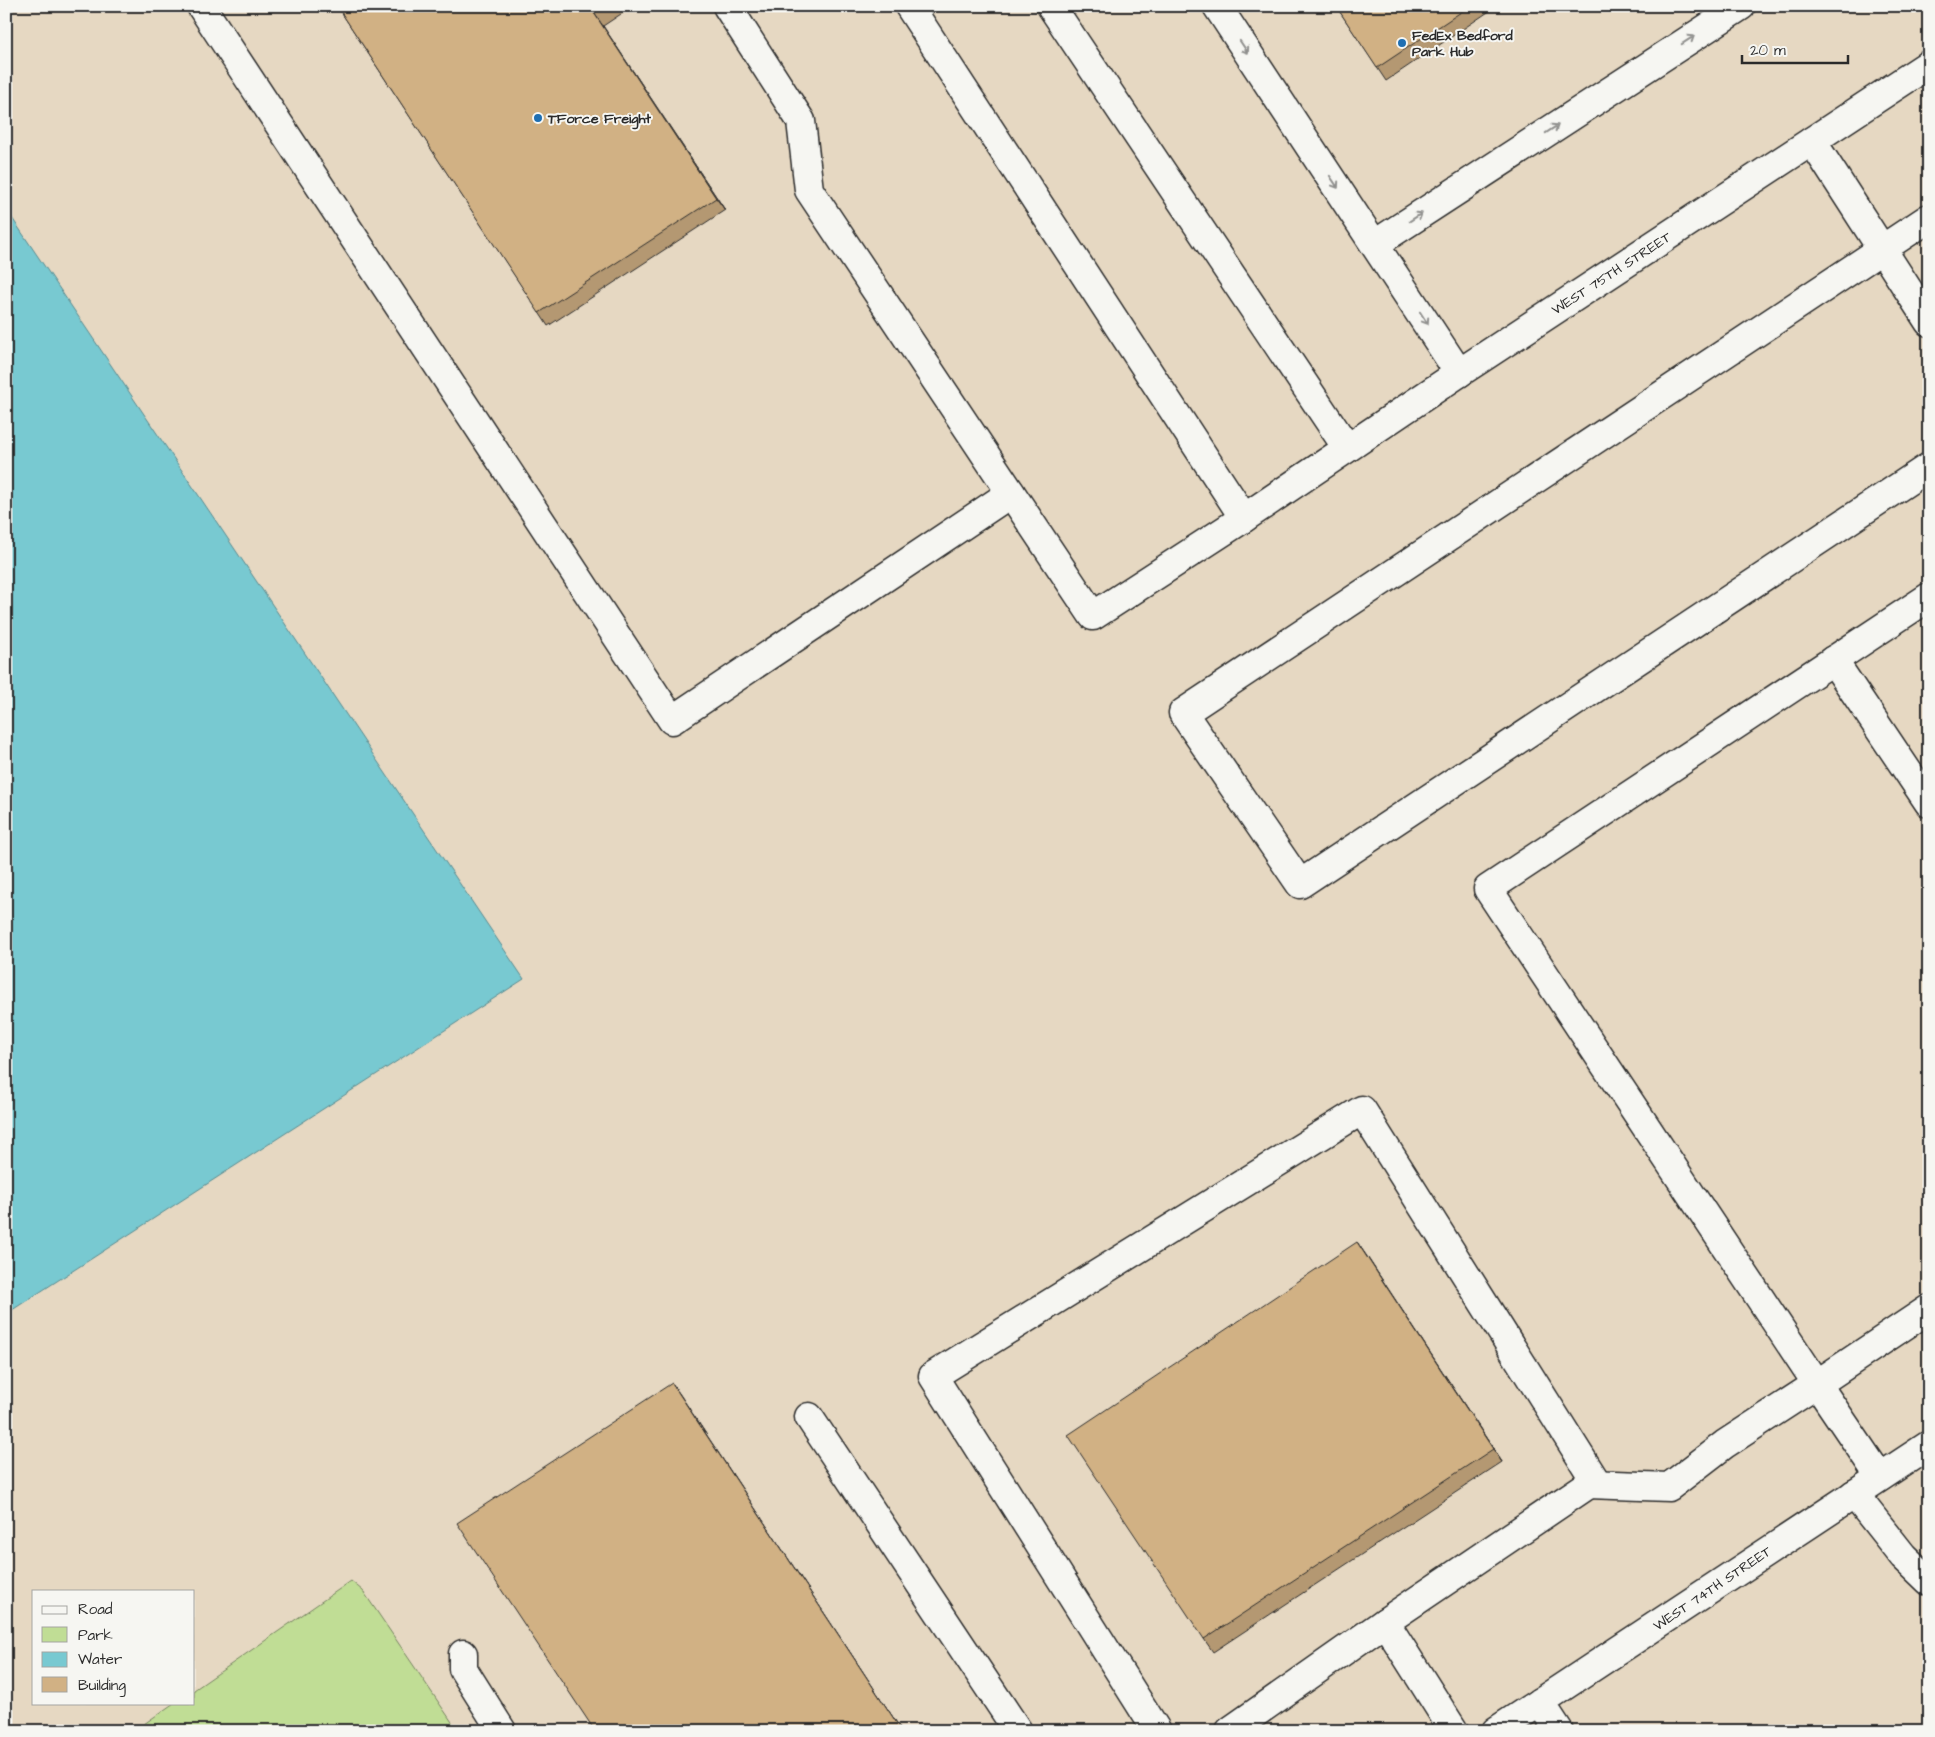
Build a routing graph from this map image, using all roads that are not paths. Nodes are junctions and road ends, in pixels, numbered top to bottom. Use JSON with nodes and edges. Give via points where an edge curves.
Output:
{"nodes":[{"id":1,"x":200,"y":6,"type":"edge"},
{"id":2,"x":727,"y":6,"type":"edge"},
{"id":3,"x":909,"y":6,"type":"edge"},
{"id":4,"x":1052,"y":6,"type":"edge"},
{"id":5,"x":1218,"y":6,"type":"edge"},
{"id":6,"x":1741,"y":6,"type":"edge"},
{"id":7,"x":1929,"y":64,"type":"edge"},
{"id":8,"x":1812,"y":141,"type":"junction"},
{"id":9,"x":1929,"y":218,"type":"edge"},
{"id":10,"x":1375,"y":244,"type":"junction"},
{"id":11,"x":1882,"y":249,"type":"junction"},
{"id":12,"x":1929,"y":322,"type":"edge"},
{"id":13,"x":1452,"y":362,"type":"junction"},
{"id":14,"x":1347,"y":448,"type":"junction"},
{"id":15,"x":1929,"y":467,"type":"edge"},
{"id":16,"x":1011,"y":493,"type":"junction"},
{"id":17,"x":1244,"y":518,"type":"junction"},
{"id":18,"x":1929,"y":597,"type":"edge"},
{"id":19,"x":1833,"y":660,"type":"junction"},
{"id":20,"x":1929,"y":803,"type":"edge"},
{"id":21,"x":1929,"y":1309,"type":"edge"},
{"id":22,"x":1817,"y":1384,"type":"junction"},
{"id":23,"x":809,"y":1417,"type":"dead end"},
{"id":24,"x":1929,"y":1445,"type":"edge"},
{"id":25,"x":1880,"y":1477,"type":"junction"},
{"id":26,"x":1588,"y":1484,"type":"junction"},
{"id":27,"x":1854,"y":1494,"type":"junction"},
{"id":28,"x":1929,"y":1581,"type":"edge"},
{"id":29,"x":1385,"y":1622,"type":"junction"},
{"id":30,"x":462,"y":1654,"type":"dead end"},
{"id":31,"x":1540,"y":1702,"type":"junction"},
{"id":32,"x":502,"y":1731,"type":"edge"},
{"id":33,"x":1018,"y":1731,"type":"edge"},
{"id":34,"x":1157,"y":1731,"type":"edge"},
{"id":35,"x":1230,"y":1731,"type":"edge"},
{"id":36,"x":1454,"y":1731,"type":"edge"},
{"id":37,"x":1496,"y":1731,"type":"edge"},
{"id":38,"x":1559,"y":1731,"type":"edge"}],
"edges":[{"from":1,"to":16,"type":"street","via":[[672,720]]},
{"from":2,"to":16,"type":"street","via":[[801,122],[809,190]]},
{"from":3,"to":17,"type":"street"},
{"from":4,"to":14,"type":"street"},
{"from":5,"to":10,"type":"street","one_way":true},
{"from":10,"to":6,"type":"street","one_way":true},
{"from":7,"to":8,"type":"street","name":"WEST 75TH STREET"},
{"from":8,"to":11,"type":"street"},
{"from":8,"to":13,"type":"street","name":"WEST 75TH STREET"},
{"from":9,"to":11,"type":"street"},
{"from":10,"to":13,"type":"street","one_way":true},
{"from":11,"to":12,"type":"street"},
{"from":11,"to":15,"type":"street","via":[[1183,713],[1300,884]]},
{"from":13,"to":14,"type":"street","name":"WEST 75TH STREET"},
{"from":14,"to":17,"type":"street","name":"WEST 75TH STREET"},
{"from":16,"to":17,"type":"street","name":"WEST 75TH STREET","via":[[1092,616]]},
{"from":18,"to":19,"type":"street"},
{"from":19,"to":20,"type":"street"},
{"from":19,"to":22,"type":"street","via":[[1488,889]]},
{"from":21,"to":22,"type":"street"},
{"from":22,"to":25,"type":"street"},
{"from":22,"to":26,"type":"street","via":[[1725,1444],[1669,1487]]},
{"from":23,"to":33,"type":"street"},
{"from":24,"to":25,"type":"street","name":"WEST 74TH STREET"},
{"from":25,"to":27,"type":"street","name":"WEST 74TH STREET"},
{"from":26,"to":29,"type":"street"},
{"from":26,"to":34,"type":"street","via":[[1595,1480],[1362,1110],[933,1376]]},
{"from":27,"to":28,"type":"street","via":[[1903,1556]]},
{"from":27,"to":31,"type":"street","name":"WEST 74TH STREET"},
{"from":29,"to":35,"type":"street"},
{"from":29,"to":36,"type":"street"},
{"from":30,"to":32,"type":"street","via":[[463,1670]]},
{"from":31,"to":37,"type":"street","name":"WEST 74TH STREET"},
{"from":31,"to":38,"type":"street"}]}
